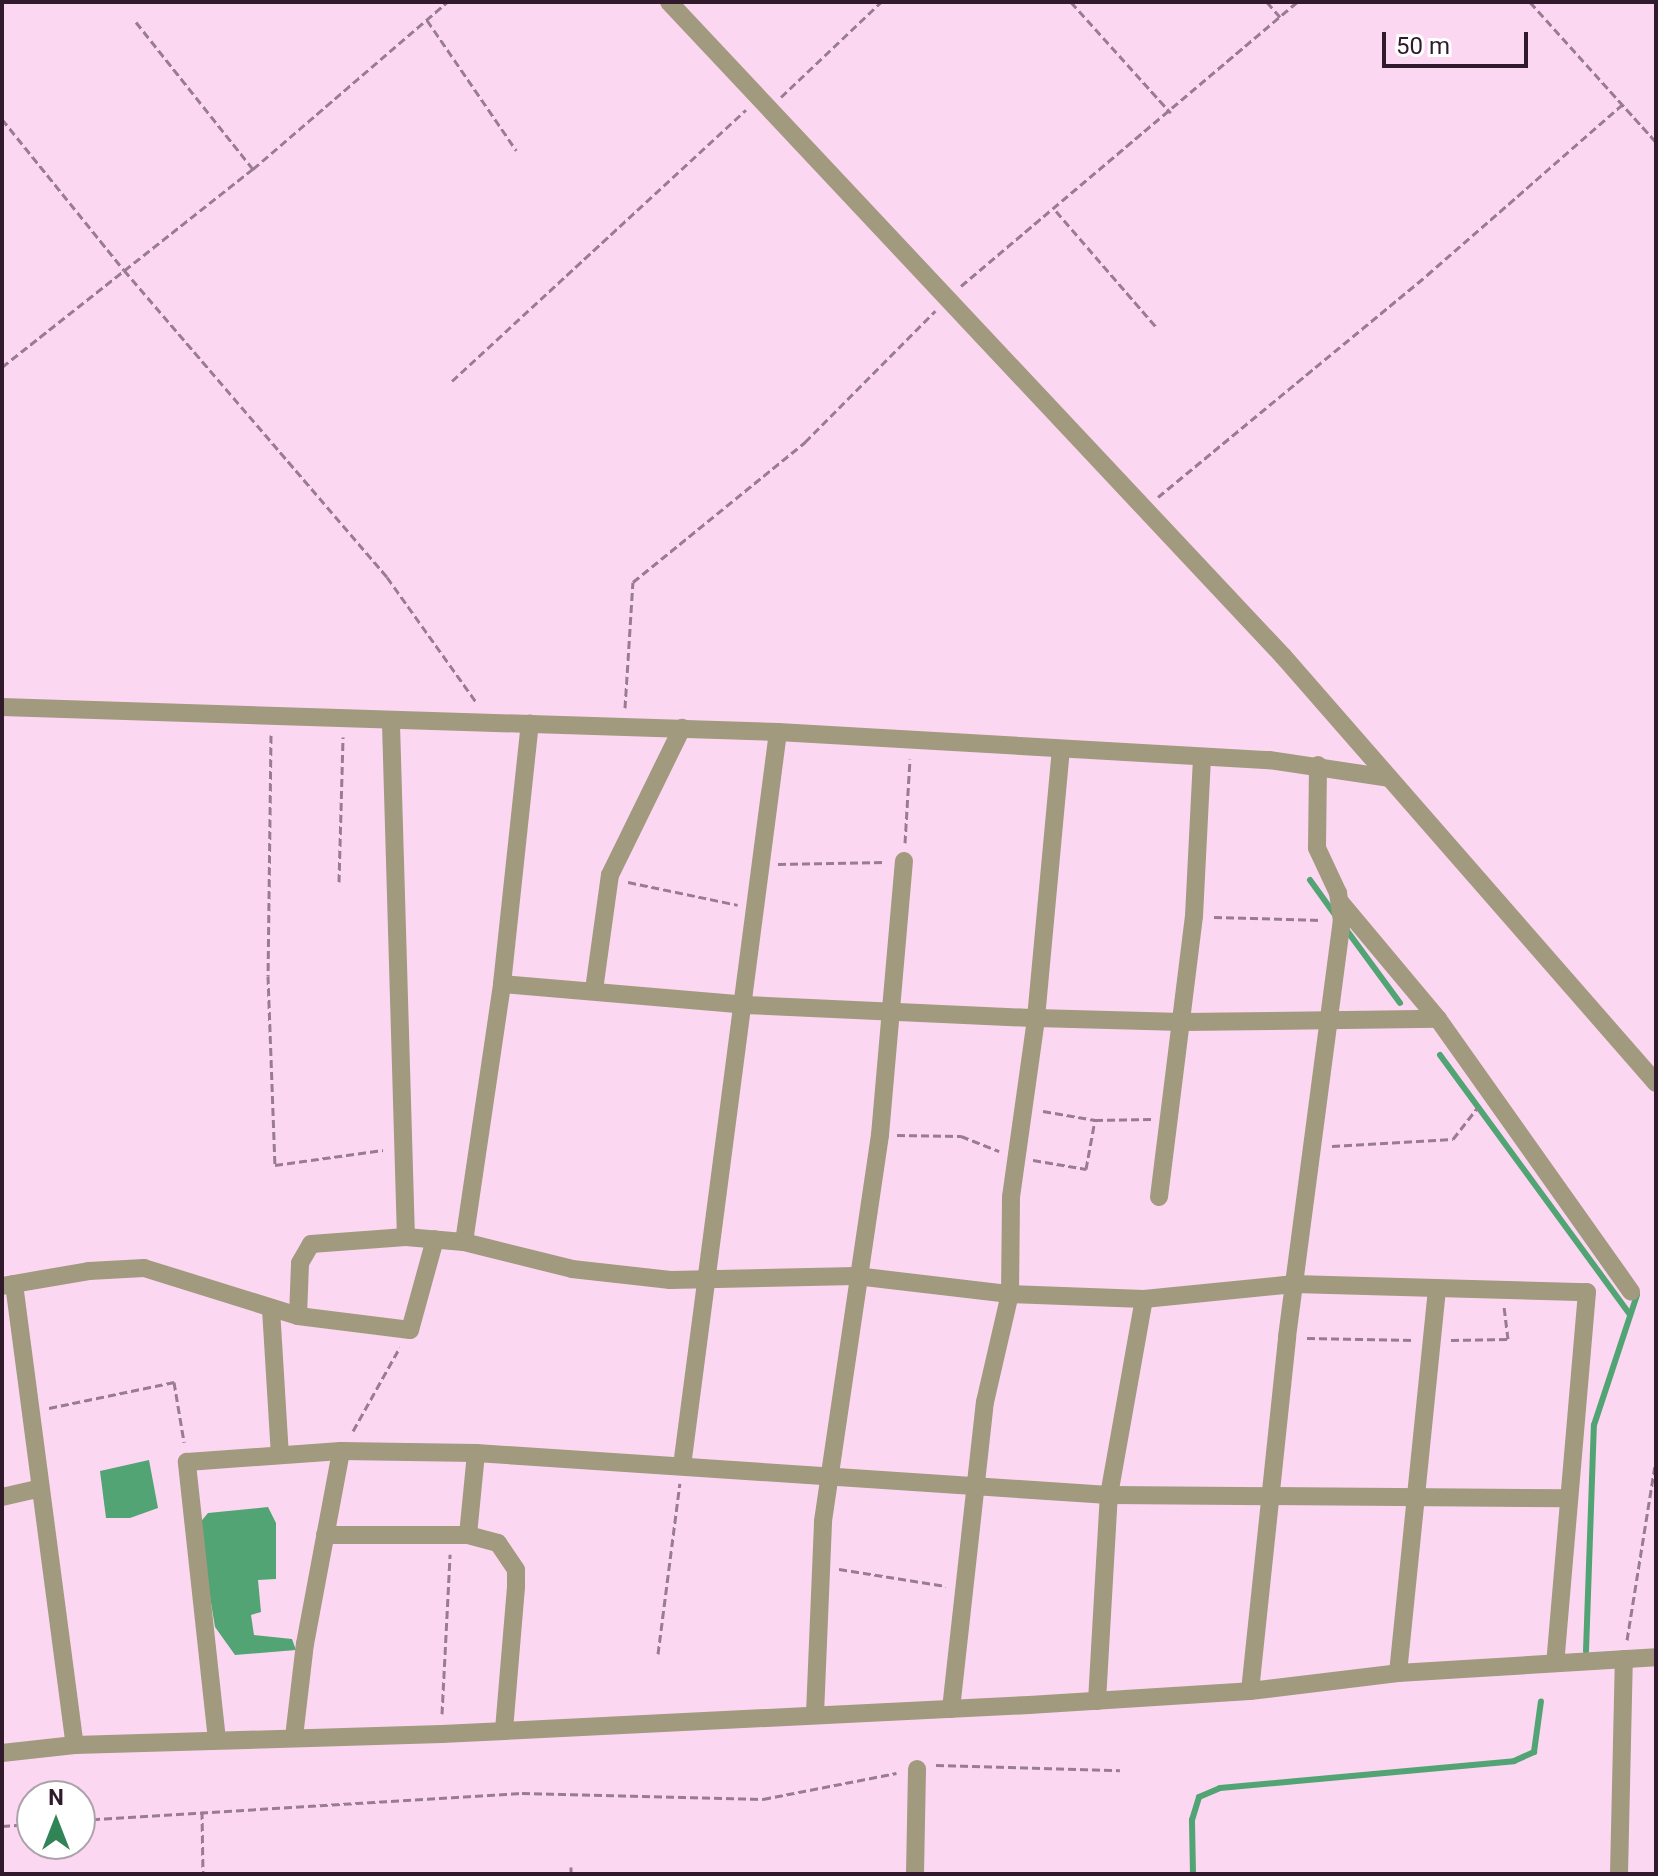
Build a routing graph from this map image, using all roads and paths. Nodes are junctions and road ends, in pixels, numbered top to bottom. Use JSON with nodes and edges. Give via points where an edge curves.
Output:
{"nodes":[{"id":1,"x":447,"y":2,"type":"edge"},
{"id":2,"x":669,"y":2,"type":"edge"},
{"id":3,"x":881,"y":2,"type":"edge"},
{"id":4,"x":1071,"y":2,"type":"edge"},
{"id":5,"x":1267,"y":2,"type":"edge"},
{"id":6,"x":1297,"y":2,"type":"edge"},
{"id":7,"x":1530,"y":2,"type":"edge"},
{"id":8,"x":1280,"y":17,"type":"junction"},
{"id":9,"x":427,"y":20,"type":"junction"},
{"id":10,"x":136,"y":22,"type":"dead end"},
{"id":11,"x":765,"y":103,"type":"junction"},
{"id":12,"x":1622,"y":105,"type":"junction"},
{"id":13,"x":1171,"y":113,"type":"junction"},
{"id":14,"x":2,"y":119,"type":"edge"},
{"id":15,"x":1656,"y":142,"type":"edge"},
{"id":16,"x":516,"y":150,"type":"dead end"},
{"id":17,"x":253,"y":169,"type":"junction"},
{"id":18,"x":1056,"y":211,"type":"junction"},
{"id":19,"x":124,"y":270,"type":"junction"},
{"id":20,"x":954,"y":292,"type":"junction"},
{"id":21,"x":1157,"y":328,"type":"dead end"},
{"id":22,"x":2,"y":367,"type":"edge"},
{"id":23,"x":452,"y":381,"type":"dead end"},
{"id":24,"x":1145,"y":508,"type":"junction"},
{"id":25,"x":2,"y":707,"type":"edge"},
{"id":26,"x":271,"y":719,"type":"junction"},
{"id":27,"x":343,"y":722,"type":"junction"},
{"id":28,"x":488,"y":723,"type":"junction"},
{"id":29,"x":530,"y":723,"type":"junction"},
{"id":30,"x":391,"y":724,"type":"junction"},
{"id":31,"x":623,"y":727,"type":"junction"},
{"id":32,"x":682,"y":728,"type":"junction"},
{"id":33,"x":778,"y":732,"type":"junction"},
{"id":34,"x":911,"y":740,"type":"junction"},
{"id":35,"x":1061,"y":750,"type":"junction"},
{"id":36,"x":1202,"y":757,"type":"junction"},
{"id":37,"x":1318,"y":765,"type":"junction"},
{"id":38,"x":1389,"y":778,"type":"junction"},
{"id":39,"x":904,"y":861,"type":"junction"},
{"id":40,"x":758,"y":864,"type":"junction"},
{"id":41,"x":610,"y":875,"type":"junction"},
{"id":42,"x":339,"y":882,"type":"dead end"},
{"id":43,"x":751,"y":908,"type":"junction"},
{"id":44,"x":1342,"y":912,"type":"junction"},
{"id":45,"x":1194,"y":916,"type":"junction"},
{"id":46,"x":502,"y":984,"type":"junction"},
{"id":47,"x":594,"y":990,"type":"junction"},
{"id":48,"x":745,"y":1005,"type":"junction"},
{"id":49,"x":891,"y":1011,"type":"junction"},
{"id":50,"x":1036,"y":1018,"type":"junction"},
{"id":51,"x":1438,"y":1019,"type":"junction"},
{"id":52,"x":1182,"y":1022,"type":"junction"},
{"id":53,"x":1329,"y":1022,"type":"junction"},
{"id":54,"x":1656,"y":1083,"type":"edge"},
{"id":55,"x":1489,"y":1093,"type":"junction"},
{"id":56,"x":1022,"y":1107,"type":"junction"},
{"id":57,"x":1171,"y":1118,"type":"junction"},
{"id":58,"x":1095,"y":1120,"type":"junction"},
{"id":59,"x":880,"y":1135,"type":"junction"},
{"id":60,"x":1313,"y":1147,"type":"junction"},
{"id":61,"x":402,"y":1148,"type":"junction"},
{"id":62,"x":1014,"y":1157,"type":"junction"},
{"id":63,"x":1159,"y":1197,"type":"dead end"},
{"id":64,"x":406,"y":1237,"type":"junction"},
{"id":65,"x":435,"y":1239,"type":"junction"},
{"id":66,"x":464,"y":1242,"type":"junction"},
{"id":67,"x":856,"y":1276,"type":"junction"},
{"id":68,"x":704,"y":1281,"type":"junction"},
{"id":69,"x":1294,"y":1284,"type":"junction"},
{"id":70,"x":8,"y":1285,"type":"edge"},
{"id":71,"x":1437,"y":1290,"type":"junction"},
{"id":72,"x":1502,"y":1291,"type":"junction"},
{"id":73,"x":1631,"y":1292,"type":"dead end"},
{"id":74,"x":1010,"y":1294,"type":"junction"},
{"id":75,"x":1144,"y":1299,"type":"junction"},
{"id":76,"x":271,"y":1309,"type":"junction"},
{"id":77,"x":298,"y":1316,"type":"junction"},
{"id":78,"x":410,"y":1330,"type":"junction"},
{"id":79,"x":1287,"y":1337,"type":"junction"},
{"id":80,"x":1433,"y":1341,"type":"junction"},
{"id":81,"x":29,"y":1412,"type":"junction"},
{"id":82,"x":341,"y":1451,"type":"junction"},
{"id":83,"x":476,"y":1453,"type":"junction"},
{"id":84,"x":280,"y":1455,"type":"junction"},
{"id":85,"x":1656,"y":1458,"type":"edge"},
{"id":86,"x":187,"y":1462,"type":"junction"},
{"id":87,"x":682,"y":1466,"type":"junction"},
{"id":88,"x":828,"y":1477,"type":"junction"},
{"id":89,"x":976,"y":1488,"type":"junction"},
{"id":90,"x":37,"y":1489,"type":"junction"},
{"id":91,"x":1269,"y":1493,"type":"junction"},
{"id":92,"x":1109,"y":1495,"type":"junction"},
{"id":93,"x":1419,"y":1495,"type":"junction"},
{"id":94,"x":2,"y":1497,"type":"edge"},
{"id":95,"x":1567,"y":1498,"type":"junction"},
{"id":96,"x":325,"y":1535,"type":"junction"},
{"id":97,"x":459,"y":1535,"type":"junction"},
{"id":98,"x":819,"y":1566,"type":"junction"},
{"id":99,"x":965,"y":1589,"type":"junction"},
{"id":100,"x":658,"y":1654,"type":"dead end"},
{"id":101,"x":1656,"y":1657,"type":"edge"},
{"id":102,"x":1624,"y":1659,"type":"junction"},
{"id":103,"x":1555,"y":1663,"type":"junction"},
{"id":104,"x":1398,"y":1673,"type":"junction"},
{"id":105,"x":1250,"y":1691,"type":"junction"},
{"id":106,"x":1097,"y":1701,"type":"junction"},
{"id":107,"x":951,"y":1709,"type":"junction"},
{"id":108,"x":815,"y":1714,"type":"junction"},
{"id":109,"x":504,"y":1731,"type":"junction"},
{"id":110,"x":442,"y":1734,"type":"junction"},
{"id":111,"x":294,"y":1737,"type":"junction"},
{"id":112,"x":217,"y":1740,"type":"junction"},
{"id":113,"x":75,"y":1745,"type":"junction"},
{"id":114,"x":2,"y":1753,"type":"edge"},
{"id":115,"x":917,"y":1769,"type":"junction"},
{"id":116,"x":1120,"y":1770,"type":"dead end"},
{"id":117,"x":202,"y":1811,"type":"junction"},
{"id":118,"x":96,"y":1819,"type":"edge"},
{"id":119,"x":571,"y":1867,"type":"dead end"},
{"id":120,"x":203,"y":1874,"type":"edge"},
{"id":121,"x":571,"y":1874,"type":"edge"},
{"id":122,"x":915,"y":1874,"type":"edge"},
{"id":123,"x":1619,"y":1874,"type":"edge"}],
"edges":[{"from":1,"to":9,"type":"path"},
{"from":2,"to":11,"type":"street"},
{"from":3,"to":11,"type":"path"},
{"from":4,"to":13,"type":"path"},
{"from":5,"to":8,"type":"path"},
{"from":6,"to":8,"type":"path"},
{"from":7,"to":12,"type":"path"},
{"from":8,"to":13,"type":"path"},
{"from":9,"to":16,"type":"path"},
{"from":9,"to":17,"type":"path"},
{"from":10,"to":17,"type":"path"},
{"from":11,"to":20,"type":"street"},
{"from":11,"to":23,"type":"path"},
{"from":12,"to":15,"type":"path"},
{"from":12,"to":24,"type":"path"},
{"from":13,"to":18,"type":"path"},
{"from":14,"to":19,"type":"path"},
{"from":17,"to":19,"type":"path"},
{"from":18,"to":20,"type":"path"},
{"from":18,"to":21,"type":"path"},
{"from":19,"to":22,"type":"path"},
{"from":19,"to":28,"type":"path","via":[[387,577]]},
{"from":20,"to":24,"type":"street"},
{"from":20,"to":31,"type":"path","via":[[805,442],[633,582]]},
{"from":24,"to":38,"type":"street"},
{"from":25,"to":26,"type":"street"},
{"from":26,"to":27,"type":"street"},
{"from":26,"to":61,"type":"path","via":[[268,976],[275,1165]]},
{"from":27,"to":30,"type":"street"},
{"from":27,"to":42,"type":"path"},
{"from":28,"to":29,"type":"street"},
{"from":28,"to":30,"type":"street"},
{"from":29,"to":31,"type":"street"},
{"from":29,"to":46,"type":"street"},
{"from":30,"to":61,"type":"street"},
{"from":31,"to":32,"type":"street"},
{"from":32,"to":33,"type":"street"},
{"from":32,"to":41,"type":"street"},
{"from":33,"to":34,"type":"street"},
{"from":33,"to":40,"type":"street"},
{"from":34,"to":35,"type":"street"},
{"from":34,"to":39,"type":"path"},
{"from":35,"to":36,"type":"street"},
{"from":35,"to":50,"type":"street"},
{"from":36,"to":37,"type":"street"},
{"from":36,"to":45,"type":"street"},
{"from":37,"to":38,"type":"street"},
{"from":37,"to":44,"type":"street","via":[[1317,848]]},
{"from":38,"to":54,"type":"street"},
{"from":39,"to":40,"type":"path"},
{"from":39,"to":49,"type":"street"},
{"from":40,"to":43,"type":"street"},
{"from":41,"to":43,"type":"path","via":[[638,886]]},
{"from":41,"to":47,"type":"street"},
{"from":43,"to":48,"type":"street"},
{"from":44,"to":45,"type":"path"},
{"from":44,"to":51,"type":"street"},
{"from":44,"to":53,"type":"street"},
{"from":45,"to":52,"type":"street"},
{"from":46,"to":47,"type":"street"},
{"from":46,"to":66,"type":"street"},
{"from":47,"to":48,"type":"street"},
{"from":48,"to":49,"type":"street"},
{"from":48,"to":68,"type":"street"},
{"from":49,"to":50,"type":"street"},
{"from":49,"to":59,"type":"street"},
{"from":50,"to":52,"type":"street"},
{"from":50,"to":56,"type":"street"},
{"from":51,"to":53,"type":"street"},
{"from":51,"to":55,"type":"street"},
{"from":52,"to":53,"type":"street"},
{"from":52,"to":57,"type":"street"},
{"from":53,"to":60,"type":"street"},
{"from":55,"to":60,"type":"path","via":[[1453,1139]]},
{"from":55,"to":73,"type":"street"},
{"from":56,"to":58,"type":"path"},
{"from":56,"to":62,"type":"street"},
{"from":57,"to":58,"type":"path"},
{"from":57,"to":63,"type":"street"},
{"from":58,"to":62,"type":"path","via":[[1086,1169]]},
{"from":59,"to":62,"type":"path","via":[[961,1136]]},
{"from":59,"to":67,"type":"street"},
{"from":60,"to":69,"type":"street"},
{"from":61,"to":64,"type":"street"},
{"from":62,"to":74,"type":"street"},
{"from":64,"to":65,"type":"street"},
{"from":64,"to":77,"type":"street","via":[[311,1244],[300,1263]]},
{"from":65,"to":66,"type":"street"},
{"from":65,"to":78,"type":"street"},
{"from":66,"to":68,"type":"street","via":[[572,1269]]},
{"from":67,"to":68,"type":"street"},
{"from":67,"to":74,"type":"street"},
{"from":67,"to":88,"type":"street"},
{"from":68,"to":87,"type":"street"},
{"from":69,"to":71,"type":"street"},
{"from":69,"to":75,"type":"street"},
{"from":69,"to":79,"type":"street"},
{"from":70,"to":76,"type":"street","via":[[144,1268]]},
{"from":70,"to":81,"type":"street"},
{"from":71,"to":72,"type":"street"},
{"from":71,"to":80,"type":"street"},
{"from":72,"to":80,"type":"path","via":[[1508,1339]]},
{"from":72,"to":95,"type":"street","via":[[1587,1292]]},
{"from":74,"to":75,"type":"street"},
{"from":74,"to":89,"type":"street","via":[[985,1402]]},
{"from":75,"to":92,"type":"street"},
{"from":76,"to":77,"type":"street"},
{"from":76,"to":84,"type":"street"},
{"from":77,"to":78,"type":"street"},
{"from":78,"to":82,"type":"path"},
{"from":79,"to":80,"type":"path"},
{"from":79,"to":91,"type":"street"},
{"from":80,"to":93,"type":"street"},
{"from":81,"to":86,"type":"path","via":[[174,1382]]},
{"from":81,"to":90,"type":"street"},
{"from":82,"to":83,"type":"street"},
{"from":82,"to":84,"type":"street"},
{"from":82,"to":96,"type":"street"},
{"from":83,"to":87,"type":"street"},
{"from":83,"to":97,"type":"street"},
{"from":84,"to":86,"type":"street"},
{"from":85,"to":102,"type":"path"},
{"from":86,"to":112,"type":"street"},
{"from":87,"to":88,"type":"street"},
{"from":87,"to":100,"type":"path"},
{"from":88,"to":89,"type":"street"},
{"from":88,"to":98,"type":"street"},
{"from":89,"to":92,"type":"street"},
{"from":89,"to":99,"type":"street"},
{"from":90,"to":94,"type":"street"},
{"from":90,"to":113,"type":"street"},
{"from":91,"to":92,"type":"street"},
{"from":91,"to":93,"type":"street"},
{"from":91,"to":105,"type":"street"},
{"from":92,"to":106,"type":"street"},
{"from":93,"to":95,"type":"street"},
{"from":93,"to":104,"type":"street"},
{"from":95,"to":103,"type":"street"},
{"from":96,"to":97,"type":"street"},
{"from":96,"to":111,"type":"street"},
{"from":97,"to":109,"type":"street","via":[[498,1543],[516,1570]]},
{"from":97,"to":110,"type":"path"},
{"from":98,"to":99,"type":"path"},
{"from":98,"to":108,"type":"street"},
{"from":99,"to":107,"type":"street"},
{"from":101,"to":102,"type":"street"},
{"from":102,"to":103,"type":"street"},
{"from":102,"to":123,"type":"street"},
{"from":103,"to":104,"type":"street"},
{"from":104,"to":105,"type":"street"},
{"from":105,"to":106,"type":"street"},
{"from":106,"to":107,"type":"street"},
{"from":107,"to":108,"type":"street"},
{"from":108,"to":109,"type":"street"},
{"from":109,"to":110,"type":"street"},
{"from":110,"to":111,"type":"street"},
{"from":111,"to":112,"type":"street"},
{"from":112,"to":113,"type":"street"},
{"from":113,"to":114,"type":"street"},
{"from":115,"to":116,"type":"path"},
{"from":115,"to":117,"type":"path","via":[[763,1799],[522,1793]]},
{"from":115,"to":122,"type":"street"},
{"from":117,"to":118,"type":"path"},
{"from":117,"to":120,"type":"path"},
{"from":119,"to":121,"type":"path"}]}
